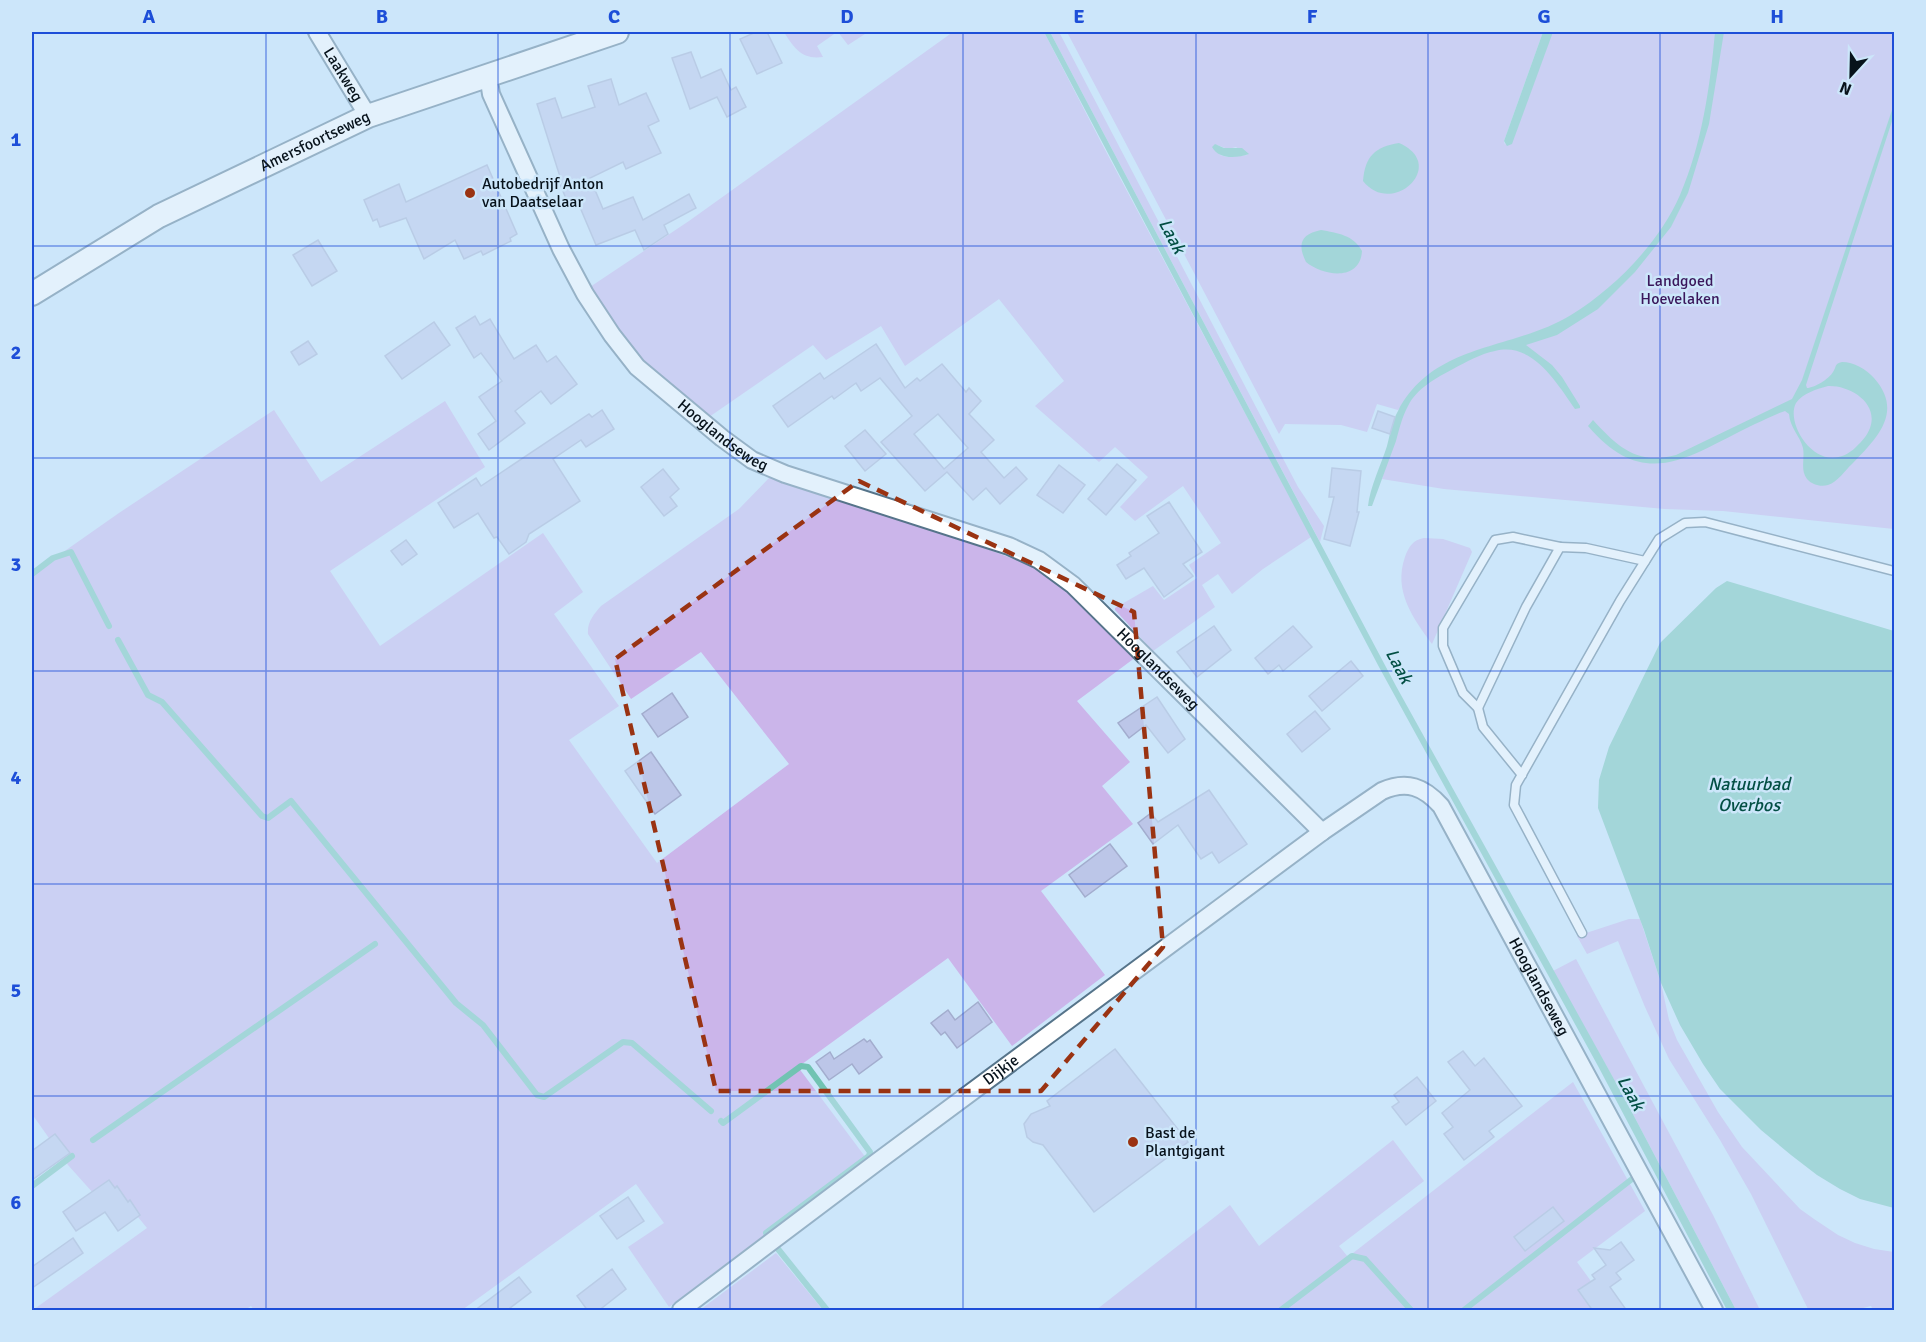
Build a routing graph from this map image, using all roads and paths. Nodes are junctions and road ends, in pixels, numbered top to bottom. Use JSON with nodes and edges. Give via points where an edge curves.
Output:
{"nodes":[{"id":1,"x":317,"y":32,"type":"edge"},
{"id":2,"x":617,"y":32,"type":"edge"},
{"id":3,"x":488,"y":75,"type":"junction"},
{"id":4,"x":368,"y":116,"type":"junction"},
{"id":5,"x":32,"y":294,"type":"edge"},
{"id":6,"x":1560,"y":548,"type":"junction"},
{"id":7,"x":1645,"y":561,"type":"junction"},
{"id":8,"x":1894,"y":571,"type":"edge"},
{"id":9,"x":1478,"y":708,"type":"junction"},
{"id":10,"x":1522,"y":775,"type":"junction"},
{"id":11,"x":1322,"y":832,"type":"junction"},
{"id":12,"x":1582,"y":933,"type":"dead end"},
{"id":13,"x":681,"y":1311,"type":"edge"},
{"id":14,"x":1714,"y":1311,"type":"edge"}],
"edges":[{"from":1,"to":4,"type":"street","name":"Laakweg"},
{"from":2,"to":3,"type":"main road","name":"Amersfoortseweg"},
{"from":3,"to":4,"type":"main road","name":"Amersfoortseweg"},
{"from":3,"to":11,"type":"street","name":"Hooglandseweg","via":[[491,94],[561,249],[598,316],[637,367],[752,460],[1009,546],[1056,571],[1102,611]]},
{"from":4,"to":5,"type":"main road","name":"Amersfoortseweg","via":[[159,216]]},
{"from":6,"to":7,"type":"lane","via":[[1586,548]]},
{"from":6,"to":9,"type":"lane","via":[[1526,607]]},
{"from":6,"to":9,"type":"lane","via":[[1513,537],[1495,540],[1443,628],[1443,646],[1463,693]]},
{"from":7,"to":8,"type":"lane","via":[[1659,539],[1685,523],[1705,522]]},
{"from":7,"to":10,"type":"lane"},
{"from":9,"to":10,"type":"lane","via":[[1483,727]]},
{"from":10,"to":12,"type":"lane","via":[[1516,785],[1514,805]]},
{"from":11,"to":13,"type":"street","name":"Dijkje"},
{"from":11,"to":14,"type":"street","name":"Hooglandseweg","via":[[1382,791],[1400,785],[1416,786],[1441,806]]}]}
